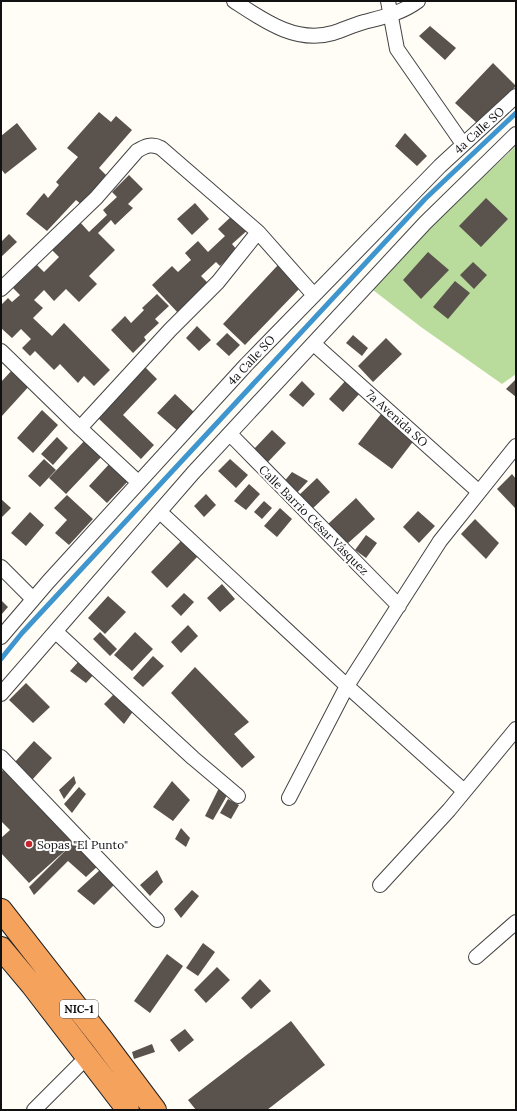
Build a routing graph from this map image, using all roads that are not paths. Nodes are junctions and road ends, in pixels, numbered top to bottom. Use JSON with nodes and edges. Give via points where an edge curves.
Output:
{"nodes":[{"id":1,"x":234,"y":1,"type":"edge"},
{"id":2,"x":418,"y":1,"type":"edge"},
{"id":3,"x":389,"y":8,"type":"edge"},
{"id":4,"x":516,"y":96,"type":"edge"},
{"id":5,"x":516,"y":134,"type":"edge"},
{"id":6,"x":463,"y":144,"type":"junction"},
{"id":7,"x":258,"y":232,"type":"junction"},
{"id":8,"x":1,"y":289,"type":"edge"},
{"id":9,"x":313,"y":294,"type":"junction"},
{"id":10,"x":314,"y":344,"type":"junction"},
{"id":11,"x":4,"y":359,"type":"edge"},
{"id":12,"x":80,"y":428,"type":"junction"},
{"id":13,"x":230,"y":434,"type":"junction"},
{"id":14,"x":516,"y":446,"type":"edge"},
{"id":15,"x":138,"y":482,"type":"junction"},
{"id":16,"x":479,"y":492,"type":"junction"},
{"id":17,"x":160,"y":512,"type":"junction"},
{"id":18,"x":1,"y":567,"type":"edge"},
{"id":19,"x":33,"y":599,"type":"junction"},
{"id":20,"x":399,"y":606,"type":"junction"},
{"id":21,"x":56,"y":632,"type":"junction"},
{"id":22,"x":1,"y":637,"type":"edge"},
{"id":23,"x":346,"y":686,"type":"junction"},
{"id":24,"x":1,"y":694,"type":"edge"},
{"id":25,"x":516,"y":729,"type":"edge"},
{"id":26,"x":1,"y":757,"type":"edge"},
{"id":27,"x":464,"y":791,"type":"junction"},
{"id":28,"x":238,"y":796,"type":"dead end"},
{"id":29,"x":289,"y":798,"type":"dead end"},
{"id":30,"x":380,"y":885,"type":"dead end"},
{"id":31,"x":1,"y":910,"type":"edge"},
{"id":32,"x":157,"y":920,"type":"dead end"},
{"id":33,"x":516,"y":922,"type":"edge"},
{"id":34,"x":1,"y":948,"type":"edge"},
{"id":35,"x":476,"y":957,"type":"dead end"},
{"id":36,"x":87,"y":1057,"type":"junction"},
{"id":37,"x":34,"y":1110,"type":"edge"},
{"id":38,"x":128,"y":1110,"type":"edge"},
{"id":39,"x":154,"y":1110,"type":"edge"}],
"edges":[{"from":1,"to":3,"type":"street","via":[[277,27],[295,34],[314,36],[332,34]]},
{"from":2,"to":3,"type":"street","via":[[408,9]]},
{"from":3,"to":6,"type":"street","via":[[397,49]]},
{"from":4,"to":6,"type":"street","name":"4a Calle SO"},
{"from":5,"to":10,"type":"street","via":[[425,223]]},
{"from":6,"to":9,"type":"street","name":"4a Calle SO"},
{"from":7,"to":8,"type":"street","via":[[161,148],[154,144],[144,146],[136,151],[96,198]]},
{"from":7,"to":9,"type":"street"},
{"from":7,"to":12,"type":"street","via":[[218,282]]},
{"from":9,"to":15,"type":"street","name":"4a Calle SO"},
{"from":10,"to":13,"type":"street"},
{"from":10,"to":16,"type":"street","name":"7a Avenida SO"},
{"from":11,"to":12,"type":"street"},
{"from":12,"to":15,"type":"street"},
{"from":13,"to":17,"type":"street"},
{"from":13,"to":20,"type":"street","name":"Calle Barrio César Vásquez"},
{"from":14,"to":16,"type":"street"},
{"from":15,"to":19,"type":"street","name":"4a Calle SO"},
{"from":16,"to":20,"type":"street","via":[[440,541]]},
{"from":17,"to":21,"type":"street"},
{"from":17,"to":23,"type":"street"},
{"from":18,"to":19,"type":"street"},
{"from":19,"to":22,"type":"street","name":"4a Calle SO"},
{"from":20,"to":23,"type":"street"},
{"from":21,"to":24,"type":"street"},
{"from":21,"to":28,"type":"street"},
{"from":23,"to":27,"type":"street"},
{"from":23,"to":29,"type":"street"},
{"from":25,"to":27,"type":"street"},
{"from":26,"to":32,"type":"street"},
{"from":27,"to":30,"type":"street"},
{"from":31,"to":39,"type":"highway","number":"NIC-1"},
{"from":33,"to":35,"type":"street"},
{"from":34,"to":36,"type":"highway","number":"NIC-1"},
{"from":36,"to":37,"type":"street"},
{"from":36,"to":38,"type":"highway","number":"NIC-1"}]}
